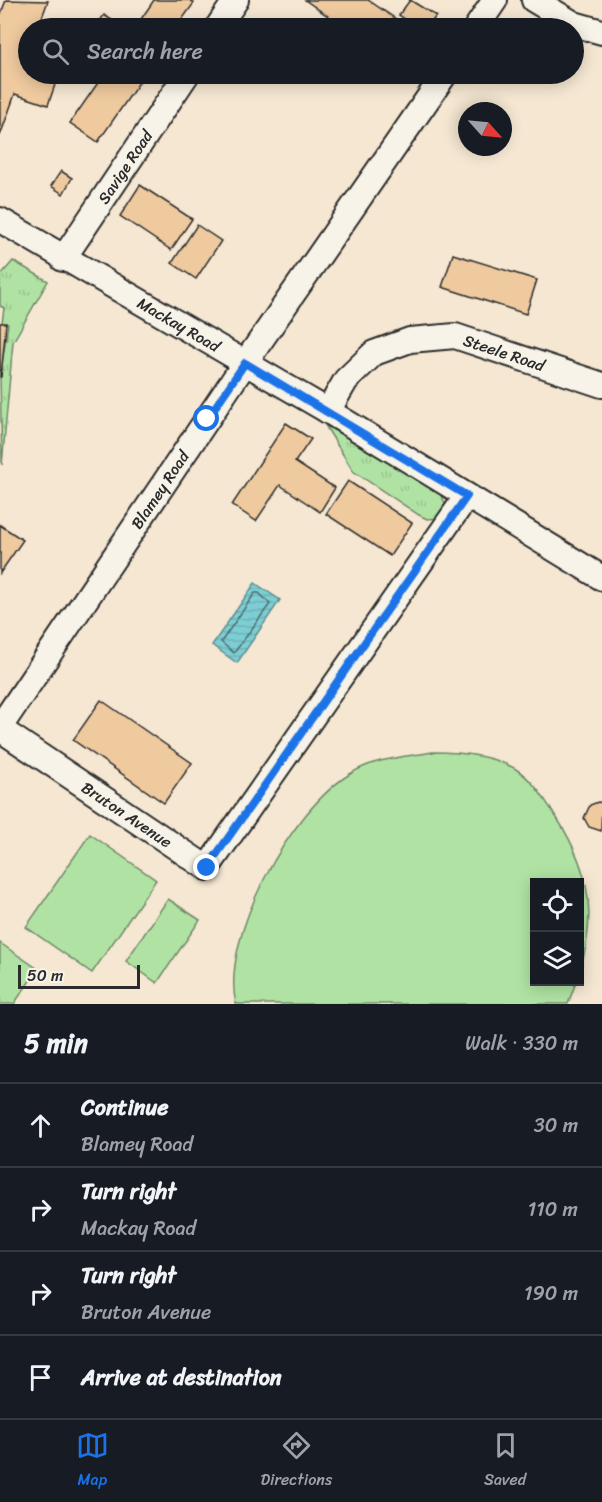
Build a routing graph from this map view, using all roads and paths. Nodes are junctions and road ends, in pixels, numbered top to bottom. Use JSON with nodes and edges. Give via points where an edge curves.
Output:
{"nodes":[{"id":1,"x":236,"y":0,"type":"edge"},
{"id":2,"x":495,"y":0,"type":"edge"},
{"id":3,"x":534,"y":0,"type":"edge"},
{"id":4,"x":224,"y":18,"type":"edge"},
{"id":5,"x":483,"y":18,"type":"edge"},
{"id":6,"x":564,"y":18,"type":"edge"},
{"id":7,"x":584,"y":27,"type":"edge"},
{"id":8,"x":602,"y":32,"type":"edge"},
{"id":9,"x":179,"y":84,"type":"edge"},
{"id":10,"x":438,"y":84,"type":"edge"},
{"id":11,"x":0,"y":220,"type":"edge"},
{"id":12,"x":63,"y":259,"type":"junction"},
{"id":13,"x":245,"y":363,"type":"junction"},
{"id":14,"x":602,"y":385,"type":"edge"},
{"id":15,"x":328,"y":411,"type":"junction"},
{"id":16,"x":467,"y":496,"type":"junction"},
{"id":17,"x":602,"y":578,"type":"edge"},
{"id":18,"x":0,"y":728,"type":"edge"}],
"edges":[{"from":1,"to":4,"type":"street"},
{"from":2,"to":5,"type":"street"},
{"from":3,"to":6,"type":"street"},
{"from":7,"to":8,"type":"street"},
{"from":9,"to":12,"type":"street","name":"Savige Road"},
{"from":10,"to":13,"type":"street","name":"Blamey Road"},
{"from":11,"to":12,"type":"street","name":"Mackay Road"},
{"from":12,"to":13,"type":"street","name":"Mackay Road"},
{"from":13,"to":15,"type":"street","name":"Mackay Road"},
{"from":13,"to":18,"type":"street","name":"Blamey Road"},
{"from":14,"to":15,"type":"street","name":"Steele Road","via":[[455,336],[410,340],[374,353],[346,380]]},
{"from":15,"to":16,"type":"street","name":"Mackay Road"},
{"from":16,"to":17,"type":"street","name":"Mackay Road"},
{"from":16,"to":18,"type":"street","name":"Bruton Avenue","via":[[207,868]]}]}
